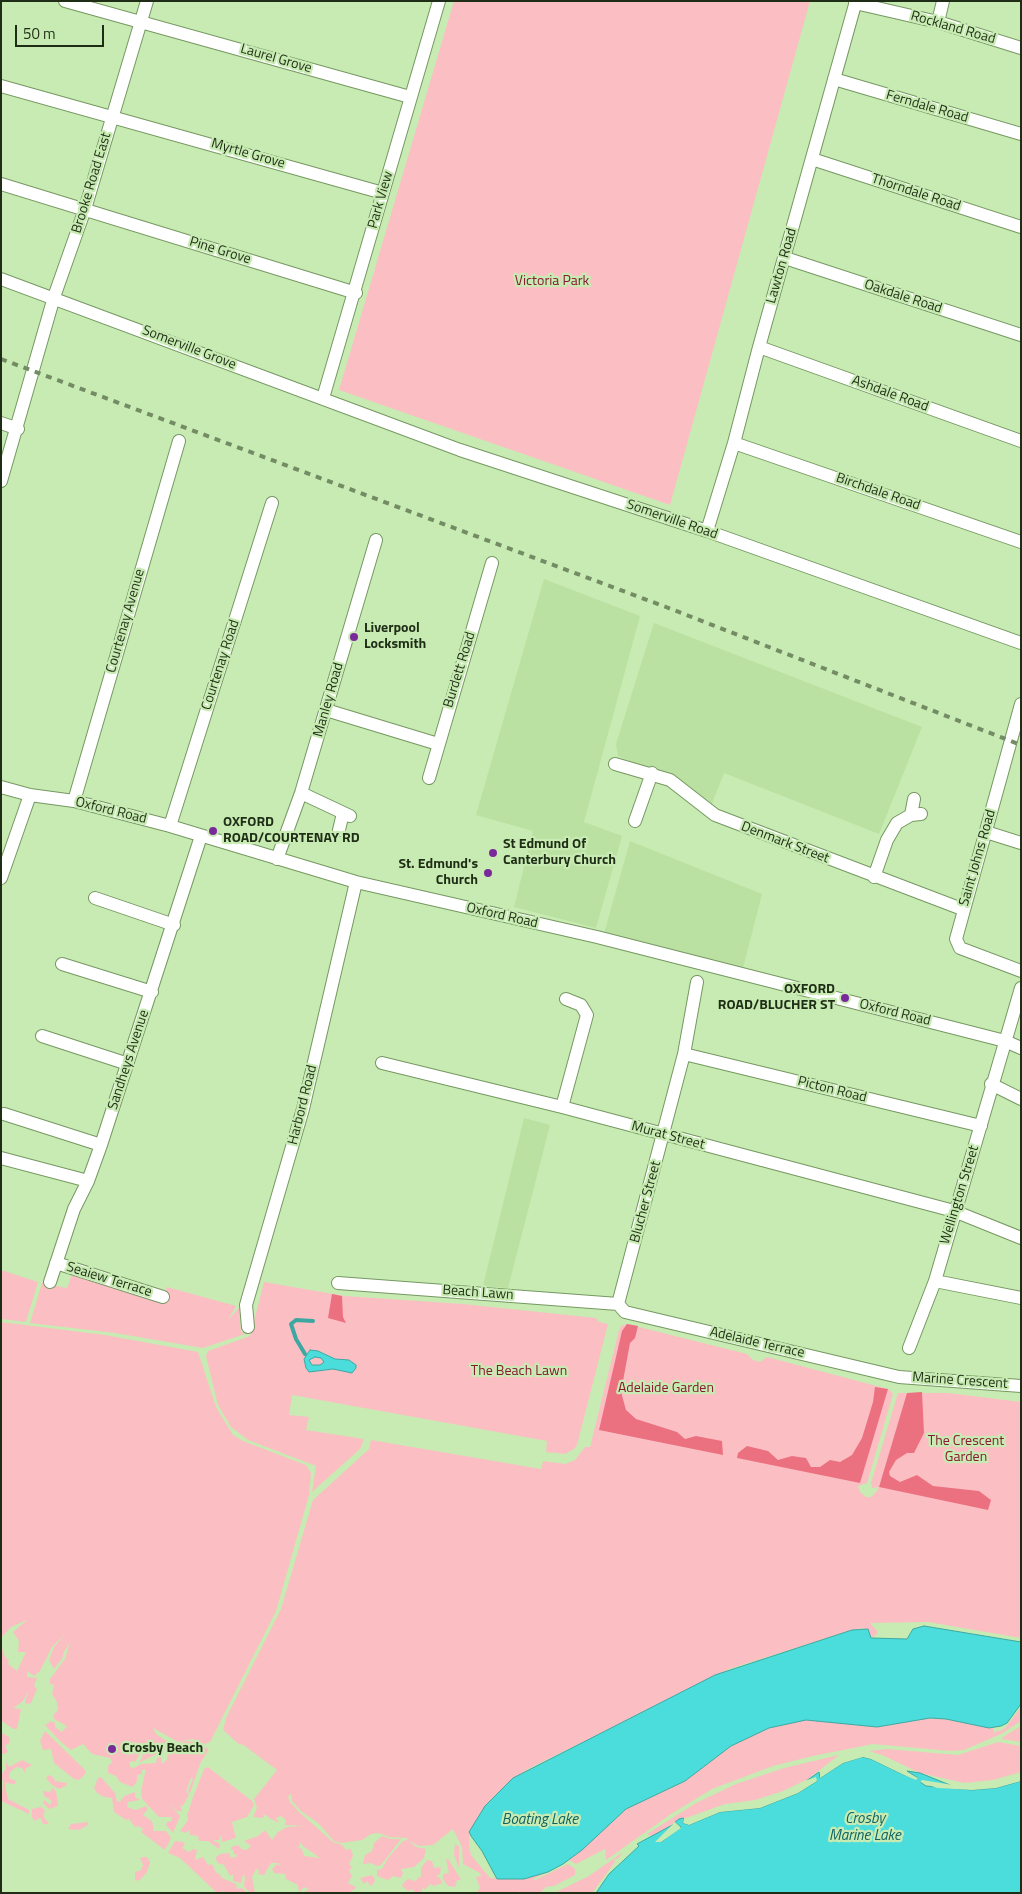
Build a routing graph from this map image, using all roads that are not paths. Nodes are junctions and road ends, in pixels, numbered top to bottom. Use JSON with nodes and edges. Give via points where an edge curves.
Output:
{"nodes":[{"id":1,"x":66,"y":1,"type":"edge"},
{"id":2,"x":147,"y":1,"type":"edge"},
{"id":3,"x":438,"y":1,"type":"edge"},
{"id":4,"x":943,"y":1,"type":"edge"},
{"id":5,"x":855,"y":2,"type":"edge"},
{"id":6,"x":142,"y":21,"type":"junction"},
{"id":7,"x":938,"y":22,"type":"junction"},
{"id":8,"x":1021,"y":48,"type":"edge"},
{"id":9,"x":834,"y":79,"type":"junction"},
{"id":10,"x":1,"y":86,"type":"edge"},
{"id":11,"x":410,"y":97,"type":"junction"},
{"id":12,"x":112,"y":116,"type":"junction"},
{"id":13,"x":1021,"y":134,"type":"edge"},
{"id":14,"x":812,"y":159,"type":"junction"},
{"id":15,"x":1,"y":184,"type":"edge"},
{"id":16,"x":383,"y":193,"type":"junction"},
{"id":17,"x":85,"y":209,"type":"junction"},
{"id":18,"x":1021,"y":227,"type":"edge"},
{"id":19,"x":785,"y":258,"type":"junction"},
{"id":20,"x":1,"y":279,"type":"edge"},
{"id":21,"x":356,"y":293,"type":"junction"},
{"id":22,"x":54,"y":297,"type":"junction"},
{"id":23,"x":1021,"y":335,"type":"edge"},
{"id":24,"x":758,"y":347,"type":"junction"},
{"id":25,"x":323,"y":398,"type":"junction"},
{"id":26,"x":1,"y":423,"type":"edge"},
{"id":27,"x":18,"y":429,"type":"junction"},
{"id":28,"x":1021,"y":440,"type":"edge"},
{"id":29,"x":179,"y":441,"type":"dead end"},
{"id":30,"x":734,"y":443,"type":"junction"},
{"id":31,"x":1,"y":481,"type":"edge"},
{"id":32,"x":272,"y":503,"type":"dead end"},
{"id":33,"x":707,"y":531,"type":"junction"},
{"id":34,"x":376,"y":540,"type":"dead end"},
{"id":35,"x":1021,"y":542,"type":"edge"},
{"id":36,"x":492,"y":562,"type":"dead end"},
{"id":37,"x":1021,"y":643,"type":"edge"},
{"id":38,"x":1021,"y":704,"type":"edge"},
{"id":39,"x":326,"y":710,"type":"junction"},
{"id":40,"x":438,"y":744,"type":"junction"},
{"id":41,"x":615,"y":764,"type":"dead end"},
{"id":42,"x":652,"y":773,"type":"junction"},
{"id":43,"x":429,"y":778,"type":"dead end"},
{"id":44,"x":1,"y":787,"type":"edge"},
{"id":45,"x":301,"y":793,"type":"junction"},
{"id":46,"x":30,"y":795,"type":"junction"},
{"id":47,"x":914,"y":799,"type":"dead end"},
{"id":48,"x":74,"y":801,"type":"junction"},
{"id":49,"x":635,"y":821,"type":"dead end"},
{"id":50,"x":170,"y":826,"type":"junction"},
{"id":51,"x":339,"y":830,"type":"dead end"},
{"id":52,"x":986,"y":832,"type":"junction"},
{"id":53,"x":201,"y":836,"type":"junction"},
{"id":54,"x":1021,"y":843,"type":"edge"},
{"id":55,"x":277,"y":859,"type":"junction"},
{"id":56,"x":874,"y":877,"type":"junction"},
{"id":57,"x":1,"y":878,"type":"edge"},
{"id":58,"x":356,"y":882,"type":"junction"},
{"id":59,"x":95,"y":898,"type":"dead end"},
{"id":60,"x":962,"y":909,"type":"junction"},
{"id":61,"x":174,"y":925,"type":"junction"},
{"id":62,"x":62,"y":964,"type":"dead end"},
{"id":63,"x":1021,"y":971,"type":"edge"},
{"id":64,"x":697,"y":982,"type":"dead end"},
{"id":65,"x":1021,"y":988,"type":"edge"},
{"id":66,"x":152,"y":992,"type":"junction"},
{"id":67,"x":566,"y":999,"type":"dead end"},
{"id":68,"x":42,"y":1036,"type":"dead end"},
{"id":69,"x":1005,"y":1041,"type":"junction"},
{"id":70,"x":1021,"y":1048,"type":"edge"},
{"id":71,"x":684,"y":1054,"type":"junction"},
{"id":72,"x":128,"y":1064,"type":"junction"},
{"id":73,"x":382,"y":1064,"type":"dead end"},
{"id":74,"x":991,"y":1084,"type":"junction"},
{"id":75,"x":1021,"y":1099,"type":"edge"},
{"id":76,"x":562,"y":1107,"type":"junction"},
{"id":77,"x":4,"y":1114,"type":"dead end"},
{"id":78,"x":981,"y":1126,"type":"junction"},
{"id":79,"x":663,"y":1136,"type":"junction"},
{"id":80,"x":101,"y":1145,"type":"junction"},
{"id":81,"x":1,"y":1158,"type":"edge"},
{"id":82,"x":88,"y":1181,"type":"junction"},
{"id":83,"x":954,"y":1211,"type":"junction"},
{"id":84,"x":1021,"y":1238,"type":"edge"},
{"id":85,"x":56,"y":1263,"type":"junction"},
{"id":86,"x":935,"y":1281,"type":"junction"},
{"id":87,"x":50,"y":1282,"type":"dead end"},
{"id":88,"x":338,"y":1283,"type":"dead end"},
{"id":89,"x":162,"y":1297,"type":"dead end"},
{"id":90,"x":1021,"y":1298,"type":"edge"},
{"id":91,"x":618,"y":1304,"type":"junction"},
{"id":92,"x":248,"y":1326,"type":"dead end"},
{"id":93,"x":909,"y":1348,"type":"dead end"},
{"id":94,"x":899,"y":1377,"type":"joint"},
{"id":95,"x":1021,"y":1386,"type":"edge"}],
"edges":[{"from":1,"to":6,"type":"street","name":"Laurel Grove"},
{"from":2,"to":6,"type":"street","name":"Brooke Road East"},
{"from":3,"to":11,"type":"street","name":"Park View"},
{"from":4,"to":7,"type":"street"},
{"from":5,"to":7,"type":"street","name":"Rockland Road"},
{"from":5,"to":9,"type":"street","name":"Lawton Road"},
{"from":6,"to":11,"type":"street","name":"Laurel Grove"},
{"from":6,"to":12,"type":"street","name":"Brooke Road East"},
{"from":7,"to":8,"type":"street","name":"Rockland Road"},
{"from":9,"to":13,"type":"street","name":"Ferndale Road"},
{"from":9,"to":14,"type":"street","name":"Lawton Road"},
{"from":10,"to":12,"type":"street","name":"Myrtle Grove"},
{"from":11,"to":16,"type":"street","name":"Park View"},
{"from":12,"to":16,"type":"street","name":"Myrtle Grove"},
{"from":12,"to":17,"type":"street","name":"Brooke Road East"},
{"from":14,"to":18,"type":"street","name":"Thorndale Road"},
{"from":14,"to":19,"type":"street","name":"Lawton Road"},
{"from":15,"to":17,"type":"street","name":"Pine Grove"},
{"from":16,"to":21,"type":"street","name":"Park View"},
{"from":17,"to":21,"type":"street","name":"Pine Grove"},
{"from":17,"to":22,"type":"street","name":"Brooke Road East"},
{"from":19,"to":23,"type":"street","name":"Oakdale Road"},
{"from":19,"to":24,"type":"street","name":"Lawton Road"},
{"from":20,"to":22,"type":"street","name":"Somerville Grove"},
{"from":21,"to":25,"type":"street","name":"Park View"},
{"from":22,"to":25,"type":"street","name":"Somerville Grove"},
{"from":22,"to":27,"type":"street","name":"Brooke Road East"},
{"from":24,"to":28,"type":"street","name":"Ashdale Road"},
{"from":24,"to":30,"type":"street","name":"Lawton Road"},
{"from":25,"to":33,"type":"street","name":"Somerville Road","via":[[460,450]]},
{"from":26,"to":27,"type":"street"},
{"from":27,"to":31,"type":"street","name":"Brooke Road East"},
{"from":29,"to":48,"type":"street","name":"Courtenay Avenue"},
{"from":30,"to":33,"type":"street","name":"Lawton Road"},
{"from":30,"to":35,"type":"street","name":"Birchdale Road"},
{"from":32,"to":50,"type":"street","name":"Courtenay Road"},
{"from":33,"to":37,"type":"street","name":"Somerville Road"},
{"from":34,"to":39,"type":"street","name":"Manley Road"},
{"from":36,"to":40,"type":"street","name":"Burdett Road"},
{"from":38,"to":52,"type":"street","name":"Saint Johns Road"},
{"from":39,"to":40,"type":"street"},
{"from":39,"to":45,"type":"street","name":"Manley Road"},
{"from":40,"to":43,"type":"street","name":"Burdett Road"},
{"from":41,"to":42,"type":"street","name":"Denmark Street"},
{"from":42,"to":49,"type":"street"},
{"from":42,"to":56,"type":"street","name":"Denmark Street","via":[[670,780],[714,815]]},
{"from":44,"to":46,"type":"street","name":"Oxford Road"},
{"from":45,"to":51,"type":"street","via":[[346,814]]},
{"from":45,"to":55,"type":"street","name":"Manley Road"},
{"from":46,"to":48,"type":"street","name":"Oxford Road"},
{"from":46,"to":57,"type":"street"},
{"from":47,"to":56,"type":"street","via":[[916,815],[897,823],[887,840]]},
{"from":48,"to":50,"type":"street","name":"Oxford Road"},
{"from":50,"to":53,"type":"street","name":"Oxford Road"},
{"from":52,"to":54,"type":"street"},
{"from":52,"to":60,"type":"street","name":"Saint Johns Road"},
{"from":53,"to":55,"type":"street","name":"Oxford Road"},
{"from":53,"to":61,"type":"street","name":"Sandheys Avenue"},
{"from":55,"to":58,"type":"street","name":"Oxford Road"},
{"from":56,"to":60,"type":"street","name":"Denmark Street"},
{"from":58,"to":69,"type":"street","name":"Oxford Road","via":[[597,937]]},
{"from":58,"to":92,"type":"street","name":"Harbord Road","via":[[302,1110],[246,1305]]},
{"from":59,"to":61,"type":"street"},
{"from":60,"to":63,"type":"street","name":"Saint Johns Road","via":[[956,939],[960,948]]},
{"from":61,"to":66,"type":"street","name":"Sandheys Avenue"},
{"from":62,"to":66,"type":"street"},
{"from":64,"to":71,"type":"street","name":"Blucher Street"},
{"from":65,"to":69,"type":"street"},
{"from":66,"to":72,"type":"street","name":"Sandheys Avenue"},
{"from":67,"to":76,"type":"street","via":[[581,1004],[587,1015],[570,1056]]},
{"from":68,"to":72,"type":"street"},
{"from":69,"to":70,"type":"street","name":"Oxford Road"},
{"from":69,"to":74,"type":"street","name":"Wellington Street"},
{"from":71,"to":78,"type":"street","name":"Picton Road"},
{"from":71,"to":79,"type":"street","name":"Blucher Street"},
{"from":72,"to":80,"type":"street","name":"Sandheys Avenue"},
{"from":73,"to":76,"type":"street","name":"Murat Street"},
{"from":74,"to":75,"type":"street"},
{"from":74,"to":78,"type":"street","name":"Wellington Street"},
{"from":76,"to":79,"type":"street","name":"Murat Street"},
{"from":77,"to":80,"type":"street"},
{"from":78,"to":83,"type":"street","name":"Wellington Street"},
{"from":79,"to":83,"type":"street","name":"Murat Street"},
{"from":79,"to":91,"type":"street","name":"Blucher Street"},
{"from":80,"to":82,"type":"street","name":"Sandheys Avenue"},
{"from":81,"to":82,"type":"street"},
{"from":82,"to":85,"type":"street","name":"Sandheys Avenue","via":[[74,1209]]},
{"from":83,"to":84,"type":"street","name":"Murat Street"},
{"from":83,"to":86,"type":"street","name":"Wellington Street"},
{"from":85,"to":87,"type":"street","name":"Sandheys Avenue"},
{"from":85,"to":89,"type":"street","name":"Seaiew Terrace"},
{"from":86,"to":90,"type":"street"},
{"from":86,"to":93,"type":"street","name":"Wellington Street"},
{"from":88,"to":91,"type":"street","name":"Beach Lawn"},
{"from":91,"to":94,"type":"street","name":"Adelaide Terrace","via":[[625,1312]]},
{"from":94,"to":95,"type":"street","name":"Marine Crescent"}]}
